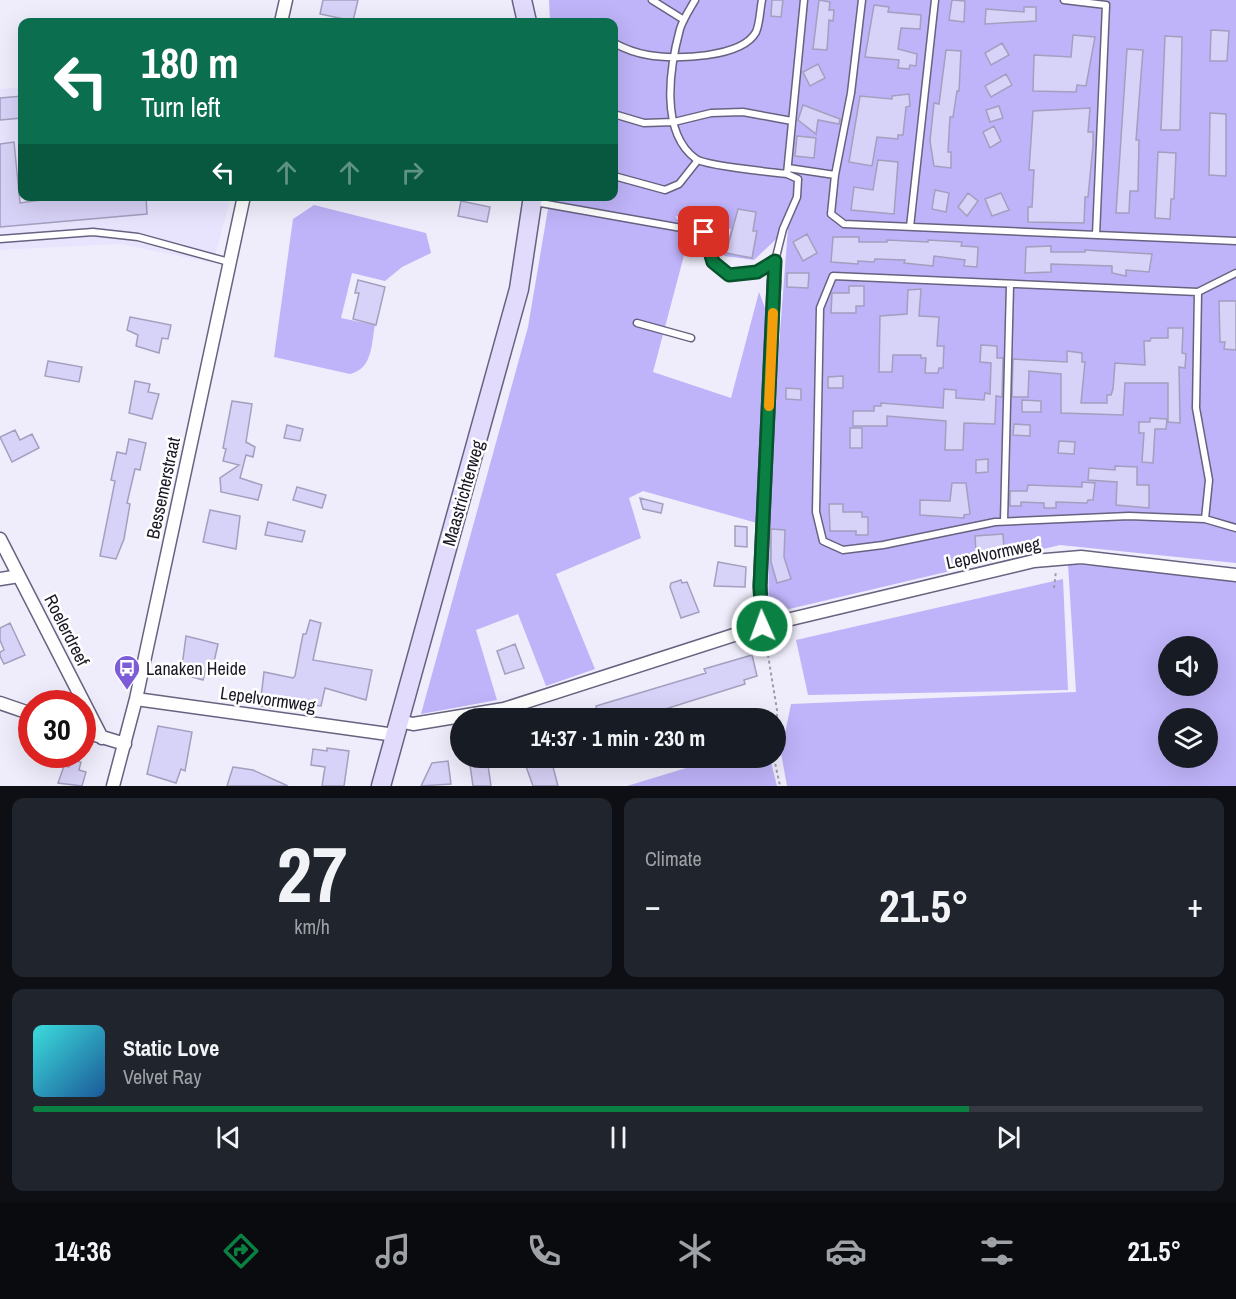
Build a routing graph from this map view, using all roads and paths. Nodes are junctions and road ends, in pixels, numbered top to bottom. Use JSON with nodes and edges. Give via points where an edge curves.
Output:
{"nodes":[{"id":1,"x":286,"y":0,"type":"edge"},
{"id":2,"x":522,"y":0,"type":"edge"},
{"id":3,"x":652,"y":0,"type":"edge"},
{"id":4,"x":695,"y":0,"type":"edge"},
{"id":5,"x":762,"y":0,"type":"edge"},
{"id":6,"x":804,"y":0,"type":"edge"},
{"id":7,"x":862,"y":0,"type":"edge"},
{"id":8,"x":935,"y":0,"type":"edge"},
{"id":9,"x":1064,"y":0,"type":"edge"},
{"id":10,"x":1107,"y":3,"type":"edge"},
{"id":11,"x":282,"y":18,"type":"edge"},
{"id":12,"x":526,"y":18,"type":"edge"},
{"id":13,"x":684,"y":20,"type":"junction"},
{"id":14,"x":618,"y":44,"type":"edge"},
{"id":15,"x":675,"y":57,"type":"junction"},
{"id":16,"x":618,"y":115,"type":"dead end"},
{"id":17,"x":792,"y":120,"type":"junction"},
{"id":18,"x":674,"y":122,"type":"junction"},
{"id":19,"x":698,"y":160,"type":"junction"},
{"id":20,"x":787,"y":171,"type":"junction"},
{"id":21,"x":834,"y":175,"type":"junction"},
{"id":22,"x":618,"y":177,"type":"edge"},
{"id":23,"x":243,"y":201,"type":"edge"},
{"id":24,"x":532,"y":201,"type":"edge"},
{"id":25,"x":542,"y":201,"type":"edge"},
{"id":26,"x":910,"y":227,"type":"junction"},
{"id":27,"x":1096,"y":235,"type":"junction"},
{"id":28,"x":0,"y":239,"type":"edge"},
{"id":29,"x":1236,"y":241,"type":"edge"},
{"id":30,"x":775,"y":261,"type":"junction"},
{"id":31,"x":230,"y":262,"type":"junction"},
{"id":32,"x":1236,"y":273,"type":"edge"},
{"id":33,"x":774,"y":281,"type":"joint"},
{"id":34,"x":1010,"y":285,"type":"junction"},
{"id":35,"x":1198,"y":292,"type":"junction"},
{"id":36,"x":637,"y":323,"type":"dead end"},
{"id":37,"x":691,"y":338,"type":"dead end"},
{"id":38,"x":1205,"y":519,"type":"junction"},
{"id":39,"x":1004,"y":521,"type":"junction"},
{"id":40,"x":1236,"y":528,"type":"edge"},
{"id":41,"x":0,"y":538,"type":"edge"},
{"id":42,"x":1056,"y":559,"type":"junction"},
{"id":43,"x":1236,"y":575,"type":"edge"},
{"id":44,"x":19,"y":576,"type":"junction"},
{"id":45,"x":0,"y":579,"type":"edge"},
{"id":46,"x":1054,"y":588,"type":"dead end"},
{"id":47,"x":762,"y":626,"type":"junction"},
{"id":48,"x":136,"y":699,"type":"junction"},
{"id":49,"x":0,"y":703,"type":"edge"},
{"id":50,"x":777,"y":708,"type":"edge"},
{"id":51,"x":18,"y":709,"type":"edge"},
{"id":52,"x":397,"y":728,"type":"junction"},
{"id":53,"x":96,"y":736,"type":"edge"},
{"id":54,"x":102,"y":738,"type":"junction"},
{"id":55,"x":125,"y":744,"type":"junction"},
{"id":56,"x":776,"y":768,"type":"edge"},
{"id":57,"x":113,"y":786,"type":"edge"},
{"id":58,"x":381,"y":786,"type":"edge"},
{"id":59,"x":780,"y":786,"type":"edge"}],
"edges":[{"from":1,"to":11,"type":"street"},
{"from":2,"to":12,"type":"main road"},
{"from":3,"to":13,"type":"lane"},
{"from":4,"to":13,"type":"lane"},
{"from":5,"to":15,"type":"lane","via":[[757,31],[745,45],[730,51]]},
{"from":6,"to":17,"type":"lane"},
{"from":7,"to":21,"type":"lane","via":[[851,93]]},
{"from":8,"to":26,"type":"lane"},
{"from":9,"to":10,"type":"lane"},
{"from":10,"to":27,"type":"lane"},
{"from":13,"to":15,"type":"lane"},
{"from":14,"to":15,"type":"lane","via":[[649,56]]},
{"from":15,"to":18,"type":"lane","via":[[670,84]]},
{"from":16,"to":18,"type":"lane","via":[[644,123]]},
{"from":17,"to":18,"type":"lane","via":[[743,112],[711,113]]},
{"from":17,"to":20,"type":"lane"},
{"from":18,"to":19,"type":"lane","via":[[682,144]]},
{"from":19,"to":20,"type":"lane"},
{"from":19,"to":22,"type":"lane","via":[[679,184],[665,190]]},
{"from":20,"to":21,"type":"lane"},
{"from":20,"to":30,"type":"lane","via":[[798,179],[797,197]]},
{"from":21,"to":26,"type":"lane","via":[[831,214],[844,224]]},
{"from":23,"to":31,"type":"street","name":"Bessemerstraat"},
{"from":24,"to":52,"type":"main road","name":"Maastrichterweg","via":[[519,289]]},
{"from":25,"to":30,"type":"lane","via":[[704,232],[713,262],[729,275],[757,272]]},
{"from":26,"to":27,"type":"lane"},
{"from":27,"to":29,"type":"lane"},
{"from":28,"to":31,"type":"lane","via":[[93,232],[126,236]]},
{"from":30,"to":33,"type":"lane"},
{"from":31,"to":48,"type":"street","name":"Bessemerstraat"},
{"from":32,"to":35,"type":"lane"},
{"from":33,"to":47,"type":"street","via":[[760,586]]},
{"from":34,"to":35,"type":"lane"},
{"from":34,"to":39,"type":"lane"},
{"from":34,"to":39,"type":"lane","via":[[833,276],[820,308],[816,512],[823,542],[843,550],[863,548]]},
{"from":35,"to":38,"type":"lane","via":[[1196,408],[1209,480]]},
{"from":36,"to":37,"type":"lane"},
{"from":38,"to":39,"type":"lane","via":[[1128,516]]},
{"from":38,"to":40,"type":"lane"},
{"from":41,"to":44,"type":"street","name":"Roelerdreef"},
{"from":42,"to":43,"type":"street","name":"Lepelvormweg","via":[[1081,557]]},
{"from":42,"to":46,"type":"path"},
{"from":42,"to":47,"type":"street","name":"Lepelvormweg"},
{"from":44,"to":45,"type":"street"},
{"from":44,"to":54,"type":"street","name":"Roelerdreef"},
{"from":47,"to":50,"type":"path"},
{"from":47,"to":52,"type":"street","name":"Lepelvormweg","via":[[504,709]]},
{"from":48,"to":52,"type":"street","name":"Lepelvormweg"},
{"from":48,"to":55,"type":"street","name":"Bessemerstraat"},
{"from":49,"to":51,"type":"street"},
{"from":52,"to":58,"type":"main road","name":"Maastrichterweg"},
{"from":53,"to":54,"type":"street"},
{"from":54,"to":55,"type":"street"},
{"from":55,"to":57,"type":"street","name":"Bessemerstraat"},
{"from":56,"to":59,"type":"path"}]}
